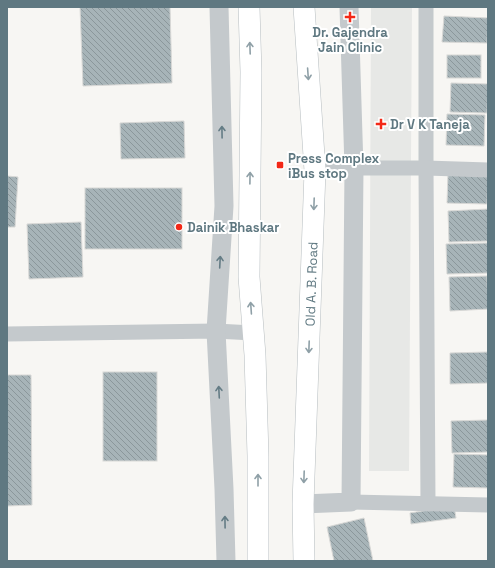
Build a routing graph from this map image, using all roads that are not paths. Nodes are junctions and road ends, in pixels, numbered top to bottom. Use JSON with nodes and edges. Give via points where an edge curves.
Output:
{"nodes":[{"id":1,"x":219,"y":7,"type":"edge"},
{"id":2,"x":248,"y":7,"type":"edge"},
{"id":3,"x":304,"y":7,"type":"edge"},
{"id":4,"x":349,"y":7,"type":"edge"},
{"id":5,"x":426,"y":7,"type":"edge"},
{"id":6,"x":354,"y":168,"type":"junction"},
{"id":7,"x":426,"y":168,"type":"junction"},
{"id":8,"x":488,"y":170,"type":"edge"},
{"id":9,"x":315,"y":171,"type":"junction"},
{"id":10,"x":216,"y":331,"type":"junction"},
{"id":11,"x":253,"y":333,"type":"junction"},
{"id":12,"x":7,"y":334,"type":"edge"},
{"id":13,"x":351,"y":502,"type":"junction"},
{"id":14,"x":303,"y":504,"type":"junction"},
{"id":15,"x":428,"y":504,"type":"junction"},
{"id":16,"x":488,"y":504,"type":"edge"},
{"id":17,"x":226,"y":561,"type":"edge"},
{"id":18,"x":258,"y":561,"type":"edge"},
{"id":19,"x":304,"y":561,"type":"edge"}],
"edges":[{"from":10,"to":1,"type":"street","one_way":true,"via":[[224,206]]},
{"from":11,"to":2,"type":"main road","one_way":true,"via":[[249,277],[251,72]]},
{"from":3,"to":9,"type":"main road","name":"Old A. B. Road","one_way":true},
{"from":4,"to":6,"type":"street"},
{"from":5,"to":7,"type":"street"},
{"from":6,"to":7,"type":"street"},
{"from":6,"to":9,"type":"street"},
{"from":6,"to":13,"type":"street"},
{"from":7,"to":8,"type":"street"},
{"from":7,"to":15,"type":"street"},
{"from":9,"to":14,"type":"main road","name":"Old A. B. Road","one_way":true},
{"from":10,"to":11,"type":"street"},
{"from":10,"to":12,"type":"street"},
{"from":17,"to":10,"type":"street","one_way":true},
{"from":18,"to":11,"type":"main road","one_way":true,"via":[[258,456]]},
{"from":13,"to":14,"type":"street"},
{"from":13,"to":15,"type":"street"},
{"from":14,"to":19,"type":"main road","name":"Old A. B. Road"},
{"from":15,"to":16,"type":"street"}]}
